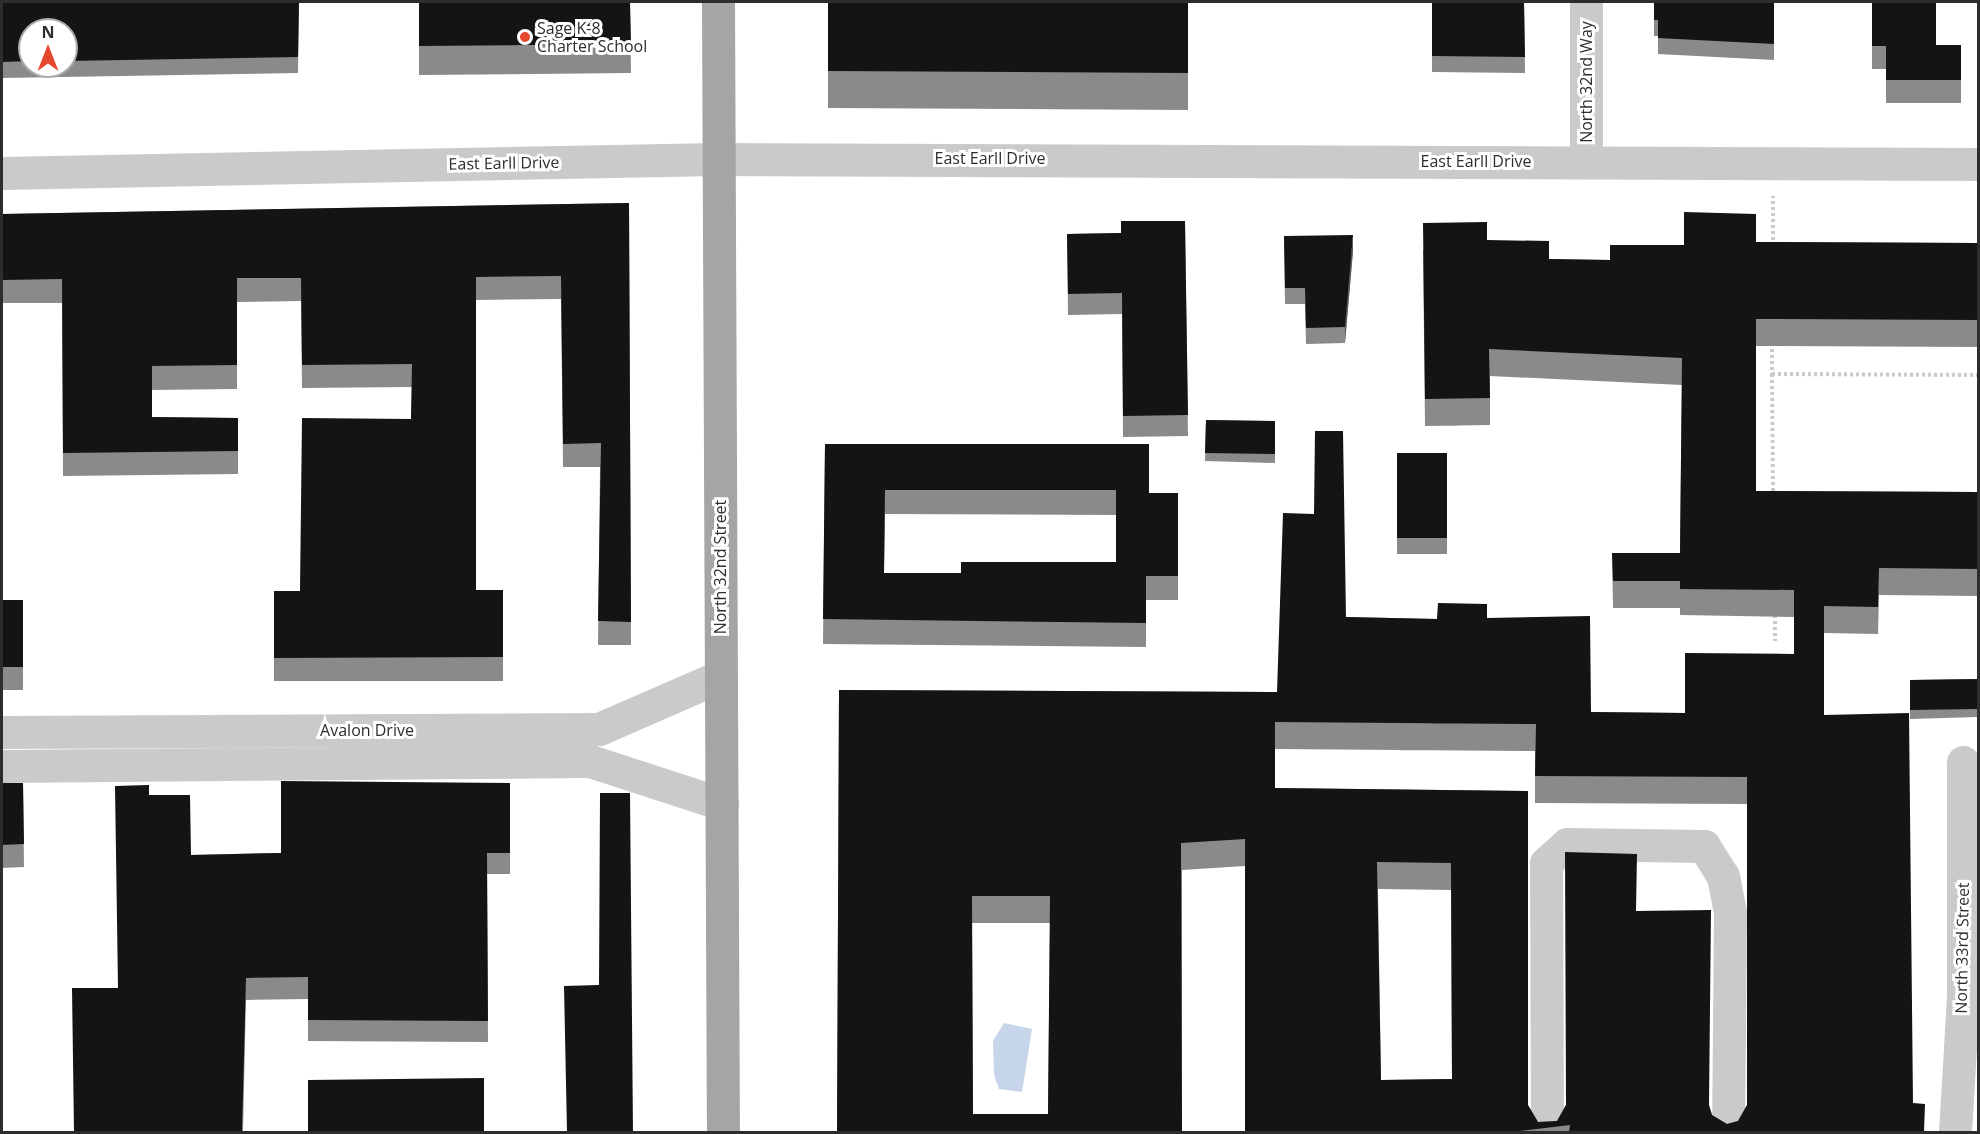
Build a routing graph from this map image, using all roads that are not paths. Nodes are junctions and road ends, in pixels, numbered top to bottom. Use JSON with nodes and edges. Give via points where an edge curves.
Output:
{"nodes":[{"id":1,"x":718,"y":2,"type":"edge"},
{"id":2,"x":1586,"y":2,"type":"edge"},
{"id":3,"x":718,"y":159,"type":"junction"},
{"id":4,"x":1586,"y":162,"type":"junction"},
{"id":5,"x":1978,"y":164,"type":"edge"},
{"id":6,"x":2,"y":173,"type":"edge"},
{"id":7,"x":721,"y":676,"type":"junction"},
{"id":8,"x":2,"y":732,"type":"edge"},
{"id":9,"x":1963,"y":762,"type":"dead end"},
{"id":10,"x":2,"y":766,"type":"edge"},
{"id":11,"x":722,"y":804,"type":"junction"},
{"id":12,"x":723,"y":1132,"type":"edge"},
{"id":13,"x":1547,"y":1132,"type":"edge"},
{"id":14,"x":1728,"y":1132,"type":"edge"},
{"id":15,"x":1955,"y":1132,"type":"edge"}],
"edges":[{"from":1,"to":3,"type":"main road","name":"North 32nd Street"},
{"from":2,"to":4,"type":"street","name":"North 32nd Way"},
{"from":3,"to":4,"type":"street","name":"East Earll Drive"},
{"from":3,"to":6,"type":"street","name":"East Earll Drive"},
{"from":3,"to":7,"type":"main road","name":"North 32nd Street"},
{"from":4,"to":5,"type":"street","name":"East Earll Drive"},
{"from":7,"to":8,"type":"street","name":"Avalon Drive","via":[[599,729]]},
{"from":7,"to":11,"type":"main road","name":"North 32nd Street"},
{"from":9,"to":15,"type":"street","name":"North 33rd Street","via":[[1963,997]]},
{"from":10,"to":11,"type":"street","name":"Avalon Drive","via":[[590,761]]},
{"from":11,"to":12,"type":"main road","name":"North 32nd Street"},
{"from":13,"to":14,"type":"street","via":[[1546,862],[1567,844],[1704,846],[1723,876],[1730,912]]}]}
